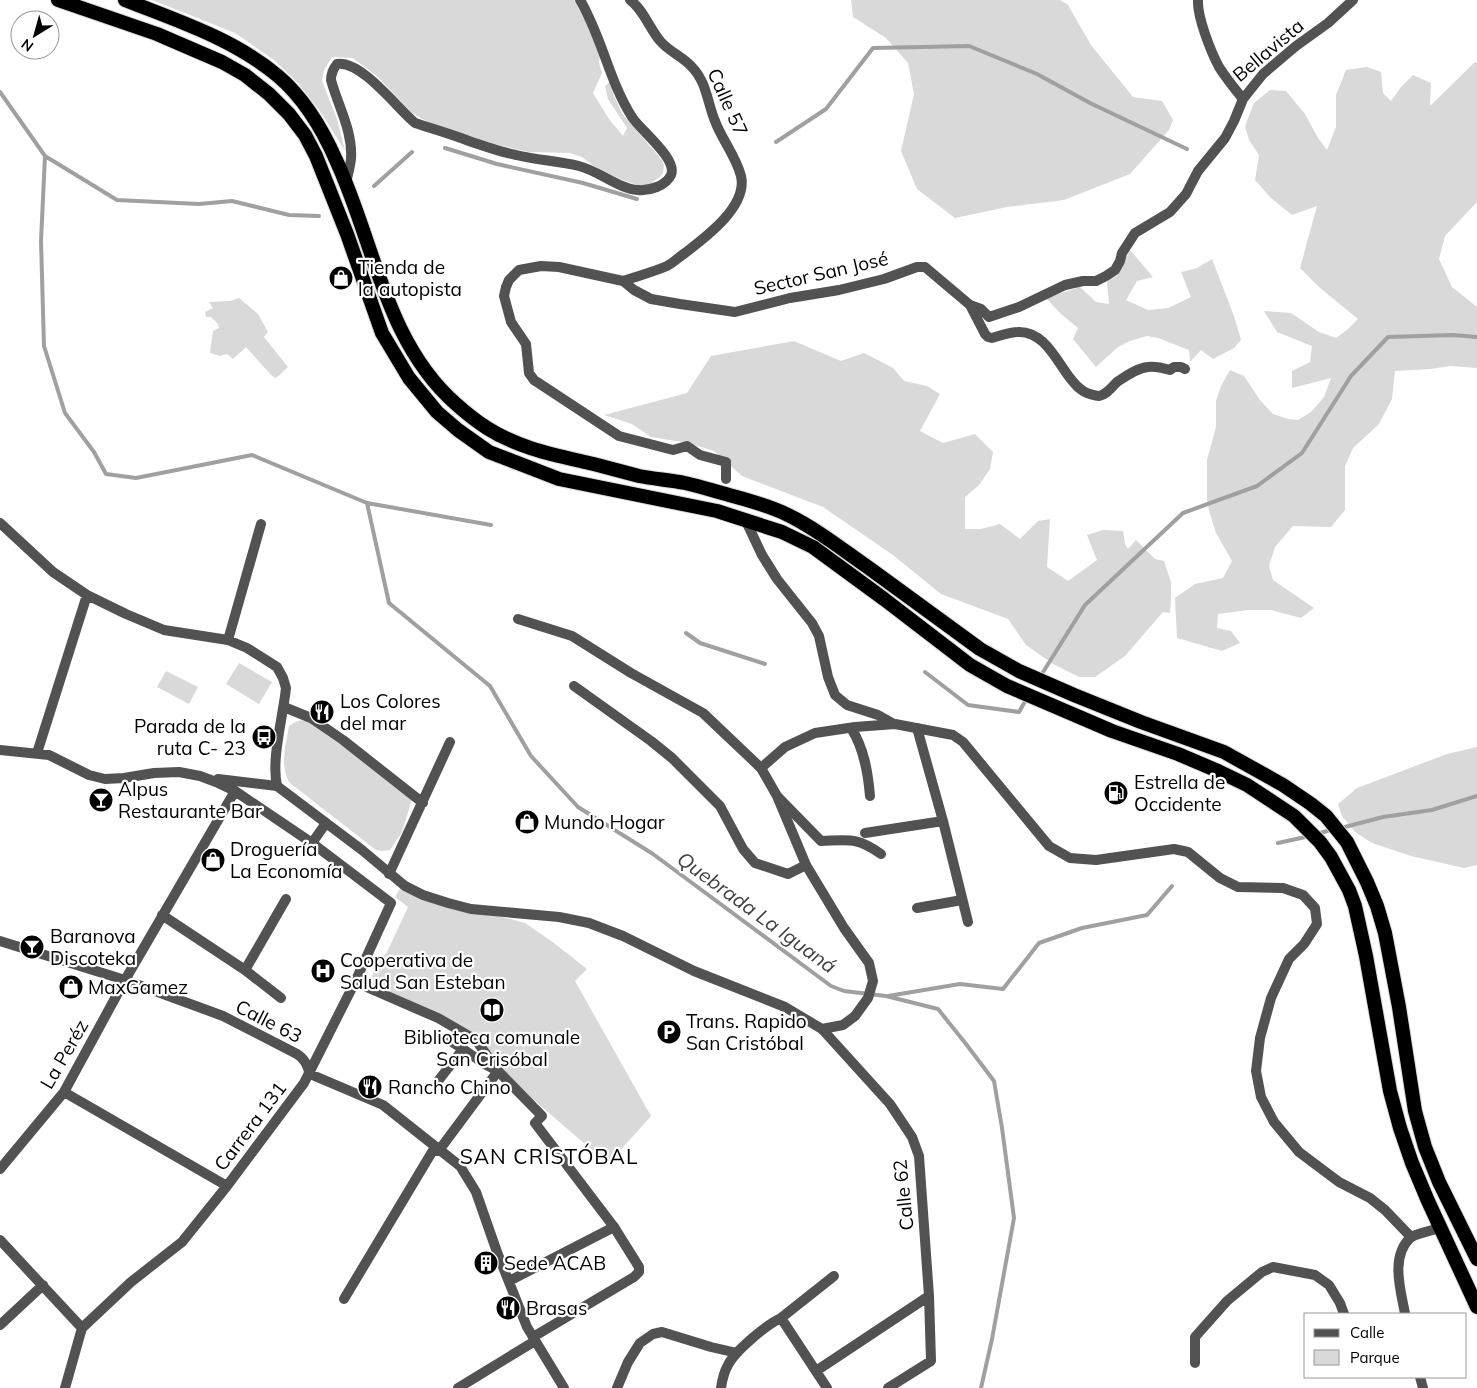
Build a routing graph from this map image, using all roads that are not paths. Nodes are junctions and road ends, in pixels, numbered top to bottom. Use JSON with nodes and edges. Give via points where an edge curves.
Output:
{"nodes":[{"id":1,"x":58,"y":0,"type":"edge"},
{"id":2,"x":125,"y":0,"type":"edge"},
{"id":3,"x":580,"y":0,"type":"edge"},
{"id":4,"x":630,"y":0,"type":"edge"},
{"id":5,"x":1198,"y":0,"type":"edge"},
{"id":6,"x":1353,"y":0,"type":"edge"},
{"id":7,"x":1243,"y":99,"type":"junction"},
{"id":8,"x":346,"y":182,"type":"junction"},
{"id":9,"x":624,"y":281,"type":"junction"},
{"id":10,"x":970,"y":305,"type":"junction"},
{"id":11,"x":1185,"y":369,"type":"dead end"},
{"id":12,"x":726,"y":479,"type":"dead end"},
{"id":13,"x":744,"y":519,"type":"junction"},
{"id":14,"x":0,"y":523,"type":"edge"},
{"id":15,"x":261,"y":524,"type":"dead end"},
{"id":16,"x":87,"y":595,"type":"junction"},
{"id":17,"x":518,"y":620,"type":"dead end"},
{"id":18,"x":228,"y":640,"type":"junction"},
{"id":19,"x":574,"y":686,"type":"dead end"},
{"id":20,"x":284,"y":707,"type":"junction"},
{"id":21,"x":895,"y":724,"type":"junction"},
{"id":22,"x":851,"y":728,"type":"junction"},
{"id":23,"x":917,"y":728,"type":"junction"},
{"id":24,"x":450,"y":742,"type":"dead end"},
{"id":25,"x":0,"y":750,"type":"edge"},
{"id":26,"x":37,"y":753,"type":"junction"},
{"id":27,"x":761,"y":768,"type":"junction"},
{"id":28,"x":200,"y":776,"type":"junction"},
{"id":29,"x":277,"y":786,"type":"junction"},
{"id":30,"x":235,"y":791,"type":"junction"},
{"id":31,"x":778,"y":796,"type":"junction"},
{"id":32,"x":870,"y":796,"type":"dead end"},
{"id":33,"x":423,"y":803,"type":"junction"},
{"id":34,"x":943,"y":821,"type":"junction"},
{"id":35,"x":326,"y":823,"type":"junction"},
{"id":36,"x":865,"y":833,"type":"dead end"},
{"id":37,"x":312,"y":843,"type":"junction"},
{"id":38,"x":882,"y":854,"type":"dead end"},
{"id":39,"x":806,"y":865,"type":"junction"},
{"id":40,"x":389,"y":874,"type":"junction"},
{"id":41,"x":286,"y":899,"type":"dead end"},
{"id":42,"x":962,"y":900,"type":"junction"},
{"id":43,"x":917,"y":908,"type":"dead end"},
{"id":44,"x":162,"y":915,"type":"junction"},
{"id":45,"x":968,"y":922,"type":"dead end"},
{"id":46,"x":0,"y":941,"type":"edge"},
{"id":47,"x":244,"y":970,"type":"junction"},
{"id":48,"x":126,"y":980,"type":"junction"},
{"id":49,"x":355,"y":982,"type":"junction"},
{"id":50,"x":281,"y":998,"type":"dead end"},
{"id":51,"x":822,"y":1029,"type":"junction"},
{"id":52,"x":446,"y":1038,"type":"dead end"},
{"id":53,"x":463,"y":1049,"type":"junction"},
{"id":54,"x":498,"y":1071,"type":"junction"},
{"id":55,"x":310,"y":1074,"type":"junction"},
{"id":56,"x":438,"y":1081,"type":"dead end"},
{"id":57,"x":64,"y":1092,"type":"junction"},
{"id":58,"x":440,"y":1149,"type":"junction"},
{"id":59,"x":0,"y":1169,"type":"edge"},
{"id":60,"x":227,"y":1186,"type":"junction"},
{"id":61,"x":614,"y":1227,"type":"junction"},
{"id":62,"x":1440,"y":1228,"type":"junction"},
{"id":63,"x":1411,"y":1237,"type":"junction"},
{"id":64,"x":0,"y":1240,"type":"edge"},
{"id":65,"x":1477,"y":1259,"type":"edge"},
{"id":66,"x":834,"y":1276,"type":"dead end"},
{"id":67,"x":509,"y":1281,"type":"junction"},
{"id":68,"x":43,"y":1285,"type":"junction"},
{"id":69,"x":929,"y":1296,"type":"junction"},
{"id":70,"x":344,"y":1299,"type":"dead end"},
{"id":71,"x":1477,"y":1307,"type":"edge"},
{"id":72,"x":1344,"y":1313,"type":"edge"},
{"id":73,"x":1405,"y":1313,"type":"edge"},
{"id":74,"x":780,"y":1318,"type":"junction"},
{"id":75,"x":0,"y":1325,"type":"edge"},
{"id":76,"x":82,"y":1328,"type":"junction"},
{"id":77,"x":534,"y":1339,"type":"junction"},
{"id":78,"x":737,"y":1353,"type":"junction"},
{"id":79,"x":1195,"y":1363,"type":"dead end"},
{"id":80,"x":816,"y":1371,"type":"junction"},
{"id":81,"x":65,"y":1388,"type":"edge"},
{"id":82,"x":458,"y":1388,"type":"edge"},
{"id":83,"x":564,"y":1388,"type":"edge"},
{"id":84,"x":617,"y":1388,"type":"edge"},
{"id":85,"x":721,"y":1388,"type":"edge"},
{"id":86,"x":827,"y":1388,"type":"edge"},
{"id":87,"x":888,"y":1388,"type":"edge"}],
"edges":[{"from":1,"to":13,"type":"highway","via":[[157,34],[222,62],[246,75],[289,114],[316,156],[382,333],[408,378],[437,412],[458,430],[489,452],[559,479]]},
{"from":2,"to":8,"type":"highway","via":[[225,41],[280,78],[311,112]]},
{"from":3,"to":8,"type":"street","via":[[591,17],[625,105],[667,158],[671,175],[665,182],[650,189],[632,189],[580,166],[514,155],[415,123],[371,80],[342,63],[334,68],[331,80],[350,143],[351,159]]},
{"from":4,"to":9,"type":"street","name":"Calle 57","via":[[661,42],[702,79],[715,121],[733,154],[742,185],[727,217],[707,236],[668,266]]},
{"from":5,"to":7,"type":"street","name":"Bellavista","via":[[1205,32],[1219,66]]},
{"from":6,"to":7,"type":"street","name":"Bellavista","via":[[1263,74]]},
{"from":7,"to":10,"type":"street","name":"Sector San José","via":[[1225,138],[1198,171],[1186,194],[1170,212],[1135,233],[1115,270],[1096,281],[1065,285],[989,317]]},
{"from":8,"to":65,"type":"highway","via":[[400,328],[434,382],[488,429],[552,455],[640,476],[686,483],[788,514],[826,537],[980,649],[1019,671],[1141,722],[1224,752],[1276,781],[1326,816],[1347,842],[1377,906],[1399,1007],[1415,1112],[1439,1182]]},
{"from":9,"to":10,"type":"street","name":"Sector San José","via":[[651,298],[735,312],[884,279],[917,267],[926,268]]},
{"from":9,"to":12,"type":"street","via":[[559,267],[519,270],[509,280],[504,296],[510,322],[526,344],[528,373],[619,436],[673,450],[687,446],[726,462]]},
{"from":10,"to":11,"type":"street","via":[[988,337],[1020,332],[1035,336],[1043,341],[1079,388],[1099,396],[1138,369],[1156,366],[1170,370],[1174,367]]},
{"from":13,"to":21,"type":"street","via":[[777,579],[819,636],[835,695],[847,705]]},
{"from":13,"to":62,"type":"highway","via":[[813,547],[970,665],[1007,686],[1247,785],[1294,816],[1320,842],[1350,890],[1355,906],[1390,1091],[1412,1163]]},
{"from":14,"to":16,"type":"street","via":[[53,572]]},
{"from":15,"to":18,"type":"street"},
{"from":16,"to":18,"type":"street","via":[[164,630]]},
{"from":16,"to":26,"type":"street"},
{"from":17,"to":27,"type":"street","via":[[572,636],[703,712]]},
{"from":18,"to":20,"type":"street","via":[[277,667],[286,688]]},
{"from":19,"to":39,"type":"street","via":[[672,758],[720,806],[743,849],[756,863],[788,874]]},
{"from":20,"to":29,"type":"street","via":[[276,762]]},
{"from":20,"to":33,"type":"street","via":[[311,718]]},
{"from":21,"to":22,"type":"street"},
{"from":21,"to":23,"type":"street"},
{"from":22,"to":27,"type":"street","via":[[815,733],[785,747]]},
{"from":22,"to":32,"type":"street","via":[[864,757]]},
{"from":23,"to":34,"type":"street"},
{"from":23,"to":63,"type":"street","via":[[953,735],[963,742],[1049,846],[1070,858],[1096,860],[1174,849],[1188,852],[1220,878],[1238,887],[1284,888],[1303,895],[1316,908],[1317,924],[1304,944],[1289,958],[1271,998],[1256,1071],[1261,1097],[1274,1122],[1299,1152],[1339,1182],[1370,1198]]},
{"from":24,"to":33,"type":"street"},
{"from":25,"to":26,"type":"street"},
{"from":26,"to":28,"type":"street","via":[[105,779],[179,772]]},
{"from":27,"to":31,"type":"street"},
{"from":28,"to":29,"type":"street"},
{"from":28,"to":30,"type":"street"},
{"from":29,"to":35,"type":"street","name":"Calle 62"},
{"from":30,"to":37,"type":"street"},
{"from":30,"to":44,"type":"street","name":"La Peréz"},
{"from":31,"to":38,"type":"street","via":[[821,841],[855,840]]},
{"from":31,"to":39,"type":"street"},
{"from":33,"to":40,"type":"street"},
{"from":34,"to":36,"type":"street"},
{"from":34,"to":42,"type":"street"},
{"from":35,"to":37,"type":"street"},
{"from":35,"to":40,"type":"street","name":"Calle 62"},
{"from":37,"to":49,"type":"street","name":"Carrera 131","via":[[391,903]]},
{"from":39,"to":51,"type":"street","via":[[869,963],[873,981],[868,998],[855,1016],[843,1024]]},
{"from":40,"to":51,"type":"street","name":"Calle 62","via":[[405,886],[448,904],[589,923],[694,971],[786,1007]]},
{"from":41,"to":47,"type":"street"},
{"from":42,"to":43,"type":"street"},
{"from":42,"to":45,"type":"street"},
{"from":44,"to":47,"type":"street"},
{"from":44,"to":48,"type":"street","name":"La Peréz"},
{"from":46,"to":48,"type":"street","name":"Calle 63"},
{"from":47,"to":50,"type":"street"},
{"from":48,"to":55,"type":"street","name":"Calle 63","via":[[223,1016],[270,1039],[303,1058]]},
{"from":48,"to":57,"type":"street","name":"La Peréz"},
{"from":49,"to":54,"type":"street","via":[[438,1018],[476,1040]]},
{"from":49,"to":55,"type":"street","name":"Carrera 131"},
{"from":51,"to":69,"type":"street","name":"Calle 62","via":[[890,1104],[912,1137],[919,1156]]},
{"from":52,"to":53,"type":"street"},
{"from":53,"to":54,"type":"street"},
{"from":53,"to":56,"type":"street"},
{"from":54,"to":58,"type":"street"},
{"from":54,"to":61,"type":"street","via":[[542,1116],[535,1123]]},
{"from":55,"to":58,"type":"street","via":[[383,1105]]},
{"from":55,"to":60,"type":"street","name":"Carrera 131"},
{"from":57,"to":59,"type":"street","name":"La Peréz"},
{"from":57,"to":60,"type":"street"},
{"from":58,"to":67,"type":"street","via":[[460,1166],[476,1192]]},
{"from":58,"to":70,"type":"street","via":[[432,1152]]},
{"from":60,"to":76,"type":"street","name":"Carrera 131","via":[[182,1242],[131,1282]]},
{"from":61,"to":67,"type":"street"},
{"from":61,"to":77,"type":"street","via":[[639,1272]]},
{"from":62,"to":63,"type":"street"},
{"from":62,"to":71,"type":"highway"},
{"from":63,"to":73,"type":"street","via":[[1401,1252],[1398,1268]]},
{"from":64,"to":68,"type":"street"},
{"from":66,"to":74,"type":"street"},
{"from":67,"to":77,"type":"street","via":[[526,1327]]},
{"from":68,"to":75,"type":"street"},
{"from":68,"to":76,"type":"street"},
{"from":69,"to":80,"type":"street"},
{"from":69,"to":87,"type":"street","name":"Calle 62","via":[[931,1361]]},
{"from":72,"to":79,"type":"street","via":[[1329,1285],[1315,1275],[1273,1267],[1262,1272],[1227,1301],[1195,1337]]},
{"from":74,"to":78,"type":"street"},
{"from":74,"to":80,"type":"street"},
{"from":76,"to":81,"type":"street"},
{"from":77,"to":82,"type":"street"},
{"from":77,"to":83,"type":"street"},
{"from":78,"to":84,"type":"street","via":[[662,1332],[653,1334],[640,1343]]},
{"from":78,"to":85,"type":"street","via":[[728,1365]]},
{"from":80,"to":86,"type":"street"}]}
